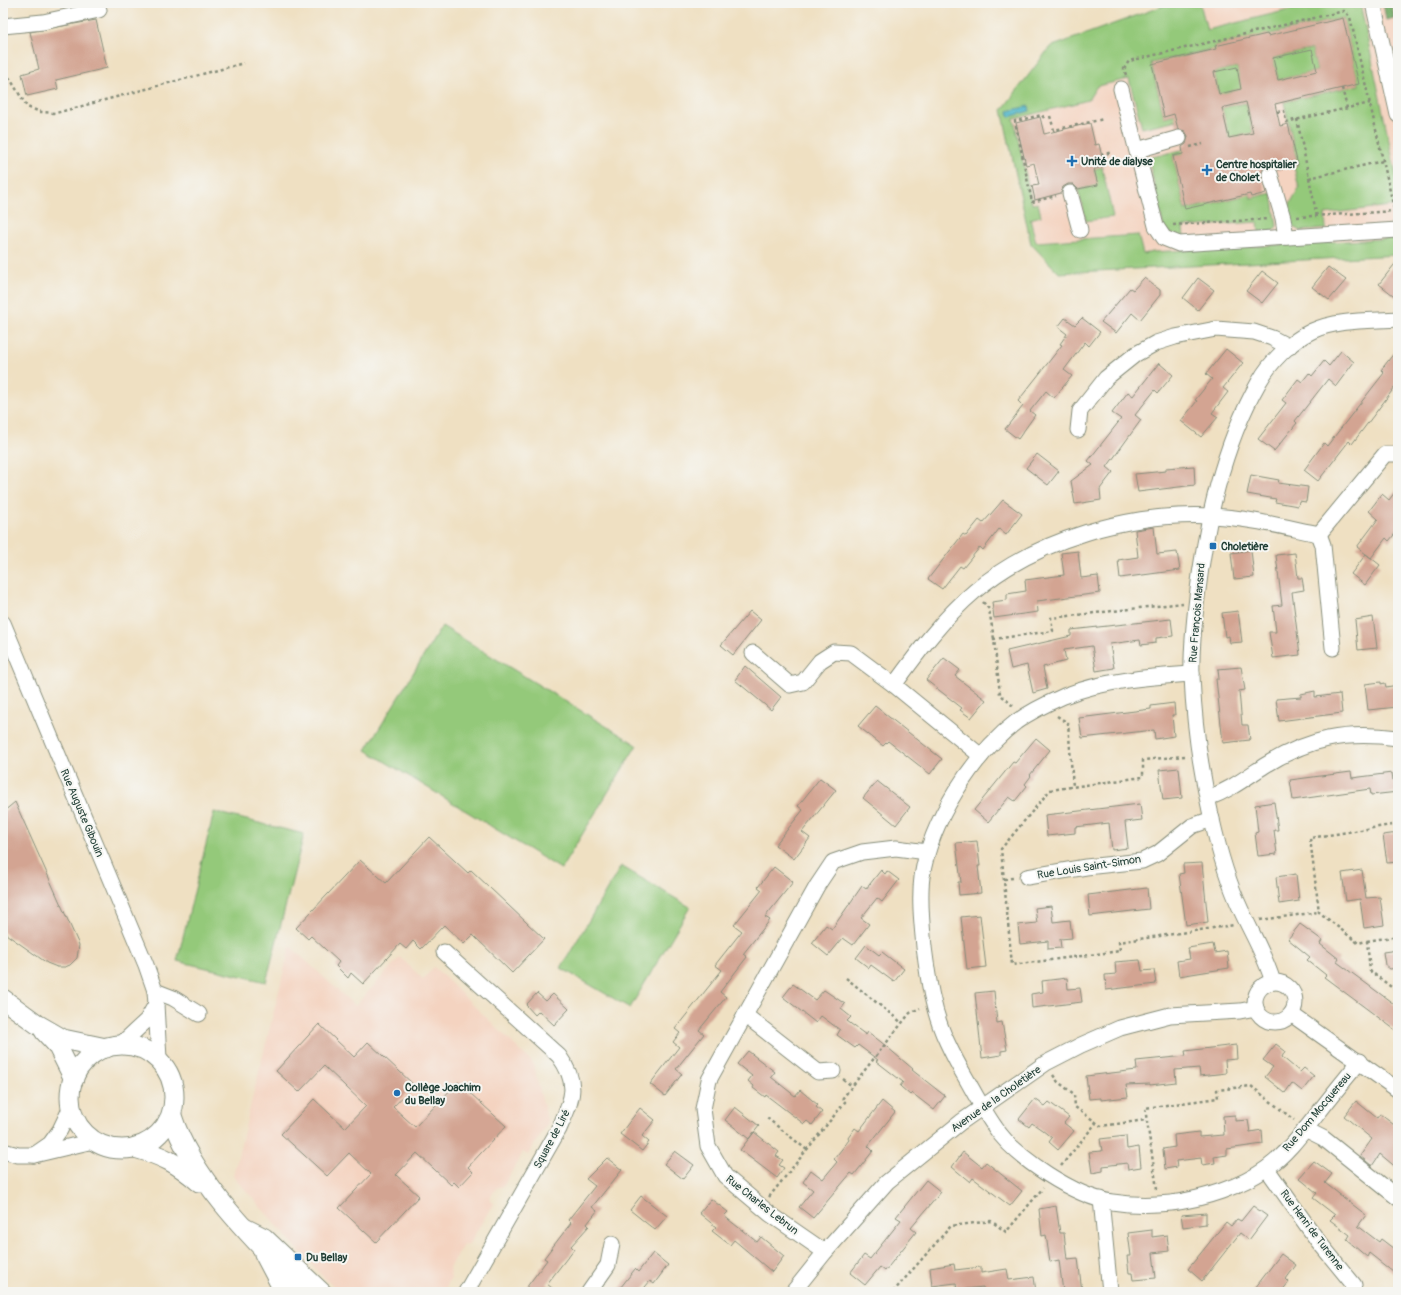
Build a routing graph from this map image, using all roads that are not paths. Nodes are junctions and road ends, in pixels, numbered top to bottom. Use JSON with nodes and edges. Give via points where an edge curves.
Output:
{"nodes":[{"id":1,"x":1373,"y":3,"type":"edge"},
{"id":2,"x":99,"y":10,"type":"dead end"},
{"id":3,"x":3,"y":26,"type":"edge"},
{"id":4,"x":1124,"y":83,"type":"road end"},
{"id":5,"x":1398,"y":115,"type":"edge"},
{"id":6,"x":1179,"y":138,"type":"dead end"},
{"id":7,"x":1137,"y":150,"type":"junction"},
{"id":8,"x":1270,"y":174,"type":"dead end"},
{"id":9,"x":1070,"y":193,"type":"road end"},
{"id":10,"x":1398,"y":226,"type":"edge"},
{"id":11,"x":1080,"y":230,"type":"dead end"},
{"id":12,"x":1286,"y":237,"type":"junction"},
{"id":13,"x":1398,"y":319,"type":"edge"},
{"id":14,"x":1289,"y":347,"type":"junction"},
{"id":15,"x":1078,"y":430,"type":"dead end"},
{"id":16,"x":1398,"y":454,"type":"edge"},
{"id":17,"x":1210,"y":516,"type":"junction"},
{"id":18,"x":1319,"y":534,"type":"junction"},
{"id":19,"x":3,"y":623,"type":"edge"},
{"id":20,"x":1333,"y":648,"type":"dead end"},
{"id":21,"x":753,"y":653,"type":"dead end"},
{"id":22,"x":1192,"y":674,"type":"junction"},
{"id":23,"x":894,"y":685,"type":"junction"},
{"id":24,"x":1398,"y":738,"type":"edge"},
{"id":25,"x":981,"y":756,"type":"junction"},
{"id":26,"x":1208,"y":798,"type":"junction"},
{"id":27,"x":1212,"y":819,"type":"junction"},
{"id":28,"x":927,"y":852,"type":"junction"},
{"id":29,"x":1027,"y":876,"type":"dead end"},
{"id":30,"x":444,"y":952,"type":"dead end"},
{"id":31,"x":1273,"y":982,"type":"junction"},
{"id":32,"x":155,"y":998,"type":"junction"},
{"id":33,"x":3,"y":999,"type":"edge"},
{"id":34,"x":1256,"y":1008,"type":"junction"},
{"id":35,"x":199,"y":1014,"type":"dead end"},
{"id":36,"x":1291,"y":1014,"type":"junction"},
{"id":37,"x":744,"y":1016,"type":"junction"},
{"id":38,"x":37,"y":1024,"type":"junction"},
{"id":39,"x":113,"y":1046,"type":"junction"},
{"id":40,"x":159,"y":1059,"type":"junction"},
{"id":41,"x":1360,"y":1061,"type":"junction"},
{"id":42,"x":833,"y":1071,"type":"dead end"},
{"id":43,"x":74,"y":1079,"type":"junction"},
{"id":44,"x":1398,"y":1090,"type":"edge"},
{"id":45,"x":71,"y":1107,"type":"junction"},
{"id":46,"x":983,"y":1107,"type":"junction"},
{"id":47,"x":172,"y":1116,"type":"junction"},
{"id":48,"x":1306,"y":1130,"type":"junction"},
{"id":49,"x":93,"y":1140,"type":"junction"},
{"id":50,"x":136,"y":1148,"type":"junction"},
{"id":51,"x":3,"y":1151,"type":"edge"},
{"id":52,"x":34,"y":1155,"type":"junction"},
{"id":53,"x":1267,"y":1169,"type":"junction"},
{"id":54,"x":1398,"y":1198,"type":"edge"},
{"id":55,"x":1101,"y":1199,"type":"junction"},
{"id":56,"x":225,"y":1205,"type":"junction"},
{"id":57,"x":247,"y":1231,"type":"junction"},
{"id":58,"x":612,"y":1244,"type":"dead end"},
{"id":59,"x":825,"y":1252,"type":"junction"},
{"id":60,"x":282,"y":1292,"type":"edge"},
{"id":61,"x":305,"y":1292,"type":"edge"},
{"id":62,"x":324,"y":1292,"type":"edge"},
{"id":63,"x":466,"y":1292,"type":"edge"},
{"id":64,"x":589,"y":1292,"type":"edge"},
{"id":65,"x":793,"y":1292,"type":"edge"},
{"id":66,"x":1110,"y":1292,"type":"edge"},
{"id":67,"x":1352,"y":1292,"type":"edge"}],
"edges":[{"from":1,"to":5,"type":"street"},
{"from":2,"to":3,"type":"street","via":[[43,22]]},
{"from":4,"to":7,"type":"street"},
{"from":6,"to":7,"type":"street"},
{"from":7,"to":12,"type":"street","via":[[1156,226],[1164,238],[1179,244]]},
{"from":8,"to":12,"type":"street","via":[[1284,218]]},
{"from":9,"to":11,"type":"street"},
{"from":10,"to":12,"type":"street"},
{"from":13,"to":14,"type":"street","name":"Rue François Mansard","via":[[1346,322],[1313,331]]},
{"from":14,"to":15,"type":"street","via":[[1254,332],[1216,329],[1156,343],[1136,354],[1106,378],[1080,411]]},
{"from":14,"to":17,"type":"street","name":"Rue François Mansard","via":[[1274,361],[1248,404],[1229,449]]},
{"from":16,"to":18,"type":"street","via":[[1385,454]]},
{"from":17,"to":18,"type":"street","via":[[1229,517]]},
{"from":17,"to":22,"type":"street","name":"Rue François Mansard","via":[[1197,601]]},
{"from":17,"to":23,"type":"street","via":[[1176,516],[1125,522],[1078,535],[1030,555],[976,590],[959,606]]},
{"from":18,"to":20,"type":"street","via":[[1324,545]]},
{"from":19,"to":32,"type":"street","name":"Rue Auguste Gibouin","via":[[146,965]]},
{"from":21,"to":23,"type":"street","via":[[790,685],[803,682],[820,662],[834,652],[851,654]]},
{"from":22,"to":25,"type":"street","name":"Rue Dom Mocquereau","via":[[1103,684],[1065,696],[1016,722]]},
{"from":22,"to":26,"type":"street","name":"Rue François Mansard","via":[[1198,754]]},
{"from":23,"to":25,"type":"street"},
{"from":24,"to":26,"type":"street","via":[[1374,735],[1338,736],[1312,742],[1264,766],[1226,792]]},
{"from":25,"to":28,"type":"street","name":"Rue Dom Mocquereau","via":[[960,784]]},
{"from":26,"to":27,"type":"street","name":"Rue François Mansard"},
{"from":27,"to":29,"type":"street","name":"Rue Louis Saint-Simon","via":[[1192,826],[1157,854],[1142,861]]},
{"from":27,"to":31,"type":"street","name":"Rue François Mansard","via":[[1241,911],[1267,961]]},
{"from":28,"to":37,"type":"street","name":"Rue Charles Lebrun","via":[[896,848],[862,852],[833,862]]},
{"from":28,"to":46,"type":"street","name":"Rue Dom Mocquereau","via":[[922,879],[922,923],[933,1001],[946,1040]]},
{"from":30,"to":63,"type":"street","name":"Square de Liré","via":[[559,1056],[569,1069],[573,1087],[570,1105],[559,1130]]},
{"from":31,"to":34,"type":"street","via":[[1258,991]]},
{"from":31,"to":36,"type":"street","via":[[1290,989],[1294,1001]]},
{"from":32,"to":35,"type":"street","via":[[174,998]]},
{"from":32,"to":39,"type":"street","via":[[147,1020]]},
{"from":32,"to":40,"type":"street","name":"Rue Auguste Gibouin"},
{"from":33,"to":38,"type":"main road"},
{"from":34,"to":36,"type":"street","via":[[1263,1018],[1275,1022]]},
{"from":34,"to":46,"type":"street","name":"Avenue de la Choletière","via":[[1170,1015],[1120,1028],[1046,1063]]},
{"from":36,"to":41,"type":"street"},
{"from":37,"to":42,"type":"street","via":[[818,1072]]},
{"from":37,"to":59,"type":"street","name":"Rue Charles Lebrun","via":[[709,1080],[703,1109],[708,1146],[725,1176]]},
{"from":38,"to":39,"type":"main road","via":[[63,1039]]},
{"from":38,"to":43,"type":"main road","via":[[57,1045]]},
{"from":39,"to":40,"type":"main road","via":[[141,1048]]},
{"from":39,"to":43,"type":"main road","via":[[92,1055],[81,1066]]},
{"from":40,"to":47,"type":"main road","via":[[174,1086]]},
{"from":41,"to":44,"type":"street"},
{"from":41,"to":48,"type":"street","name":"Rue Dom Mocquereau"},
{"from":43,"to":45,"type":"main road","via":[[70,1093]]},
{"from":45,"to":49,"type":"main road","via":[[82,1131]]},
{"from":45,"to":52,"type":"street","via":[[50,1144]]},
{"from":46,"to":55,"type":"street","name":"Rue Dom Mocquereau","via":[[995,1129],[1014,1148],[1052,1177]]},
{"from":46,"to":59,"type":"street","name":"Avenue de la Choletière","via":[[887,1182]]},
{"from":47,"to":50,"type":"main road","via":[[151,1142]]},
{"from":47,"to":56,"type":"main road","via":[[188,1156]]},
{"from":48,"to":53,"type":"street","name":"Rue Dom Mocquereau"},
{"from":48,"to":54,"type":"street","via":[[1323,1138]]},
{"from":49,"to":50,"type":"main road","via":[[106,1147]]},
{"from":49,"to":52,"type":"street"},
{"from":50,"to":56,"type":"main road","via":[[182,1167]]},
{"from":51,"to":52,"type":"street","via":[[18,1155]]},
{"from":53,"to":55,"type":"street","name":"Rue Dom Mocquereau","via":[[1226,1190],[1188,1201],[1158,1204],[1110,1202]]},
{"from":53,"to":67,"type":"street","name":"Rue Henri de Turenne","via":[[1318,1241],[1354,1285]]},
{"from":55,"to":66,"type":"street"},
{"from":56,"to":57,"type":"main road"},
{"from":57,"to":60,"type":"street"},
{"from":57,"to":61,"type":"main road"},
{"from":57,"to":62,"type":"street","via":[[265,1236]]},
{"from":58,"to":64,"type":"street","via":[[608,1265]]},
{"from":59,"to":65,"type":"street","name":"Avenue de la Choletière"}]}
